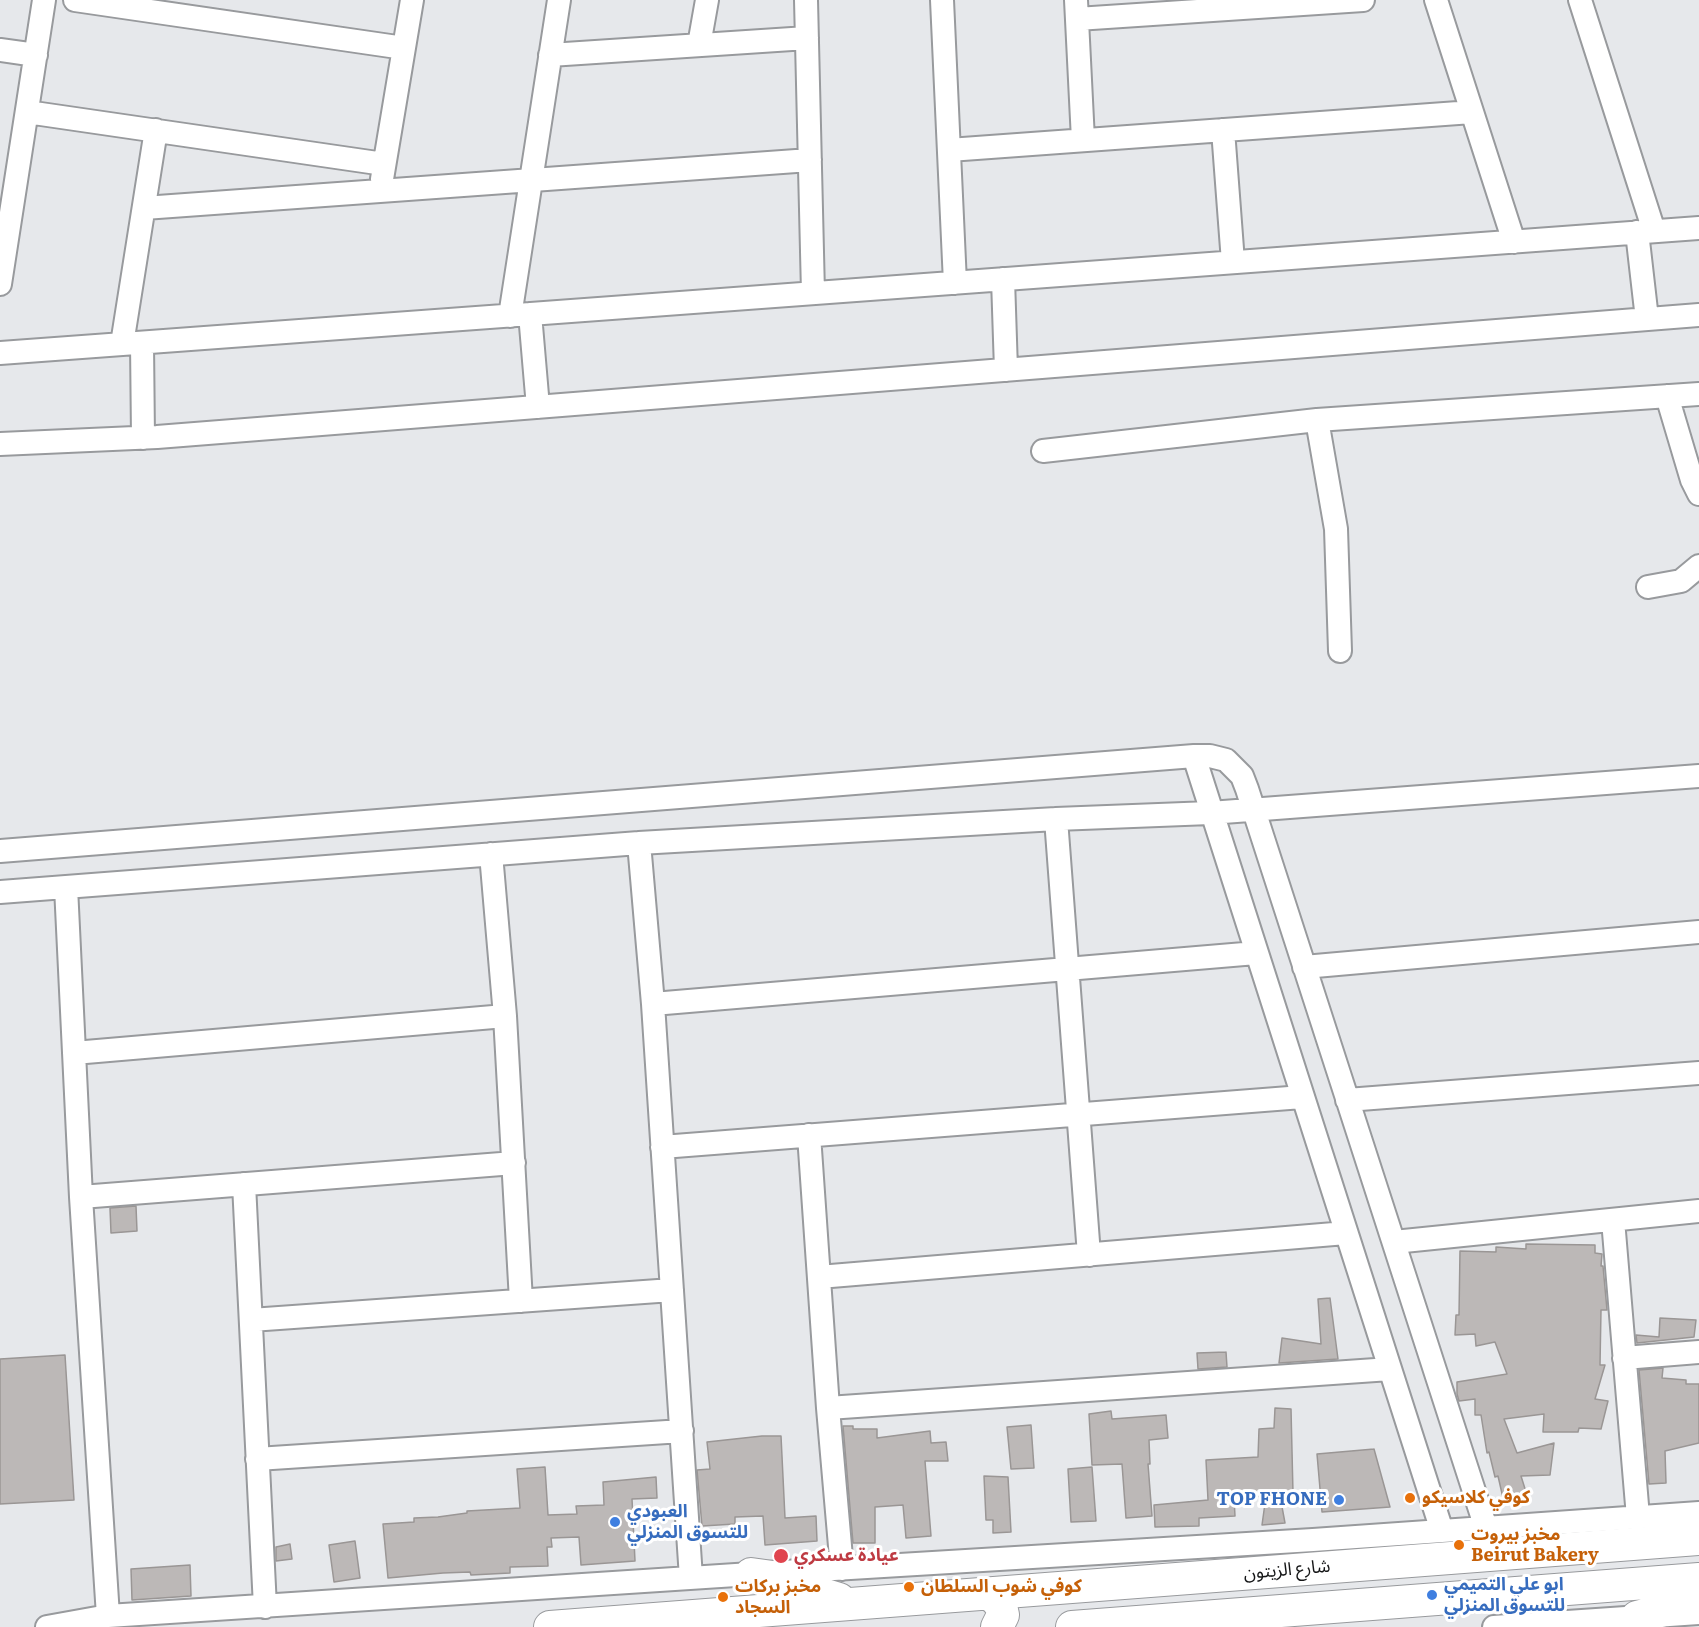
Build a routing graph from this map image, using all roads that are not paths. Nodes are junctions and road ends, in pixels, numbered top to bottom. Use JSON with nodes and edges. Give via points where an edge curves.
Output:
{"nodes":[{"id":1,"x":44,"y":0,"type":"edge"},
{"id":2,"x":75,"y":0,"type":"edge"},
{"id":3,"x":412,"y":0,"type":"edge"},
{"id":4,"x":559,"y":0,"type":"edge"},
{"id":5,"x":707,"y":0,"type":"edge"},
{"id":6,"x":806,"y":0,"type":"edge"},
{"id":7,"x":942,"y":0,"type":"edge"},
{"id":8,"x":1363,"y":0,"type":"edge"},
{"id":9,"x":1436,"y":0,"type":"edge"},
{"id":10,"x":1580,"y":0,"type":"edge"},
{"id":11,"x":1224,"y":5,"type":"edge"},
{"id":12,"x":176,"y":8,"type":"edge"},
{"id":13,"x":1077,"y":10,"type":"edge"},
{"id":14,"x":807,"y":38,"type":"junction"},
{"id":15,"x":699,"y":45,"type":"junction"},
{"id":16,"x":404,"y":48,"type":"junction"},
{"id":17,"x":0,"y":51,"type":"edge"},
{"id":18,"x":36,"y":54,"type":"junction"},
{"id":19,"x":550,"y":56,"type":"junction"},
{"id":20,"x":27,"y":112,"type":"junction"},
{"id":21,"x":1472,"y":112,"type":"junction"},
{"id":22,"x":156,"y":130,"type":"junction"},
{"id":23,"x":1223,"y":130,"type":"junction"},
{"id":24,"x":1083,"y":140,"type":"junction"},
{"id":25,"x":949,"y":150,"type":"junction"},
{"id":26,"x":810,"y":160,"type":"junction"},
{"id":27,"x":384,"y":164,"type":"junction"},
{"id":28,"x":531,"y":180,"type":"junction"},
{"id":29,"x":380,"y":191,"type":"junction"},
{"id":30,"x":144,"y":208,"type":"junction"},
{"id":31,"x":1699,"y":228,"type":"edge"},
{"id":32,"x":1646,"y":232,"type":"junction"},
{"id":33,"x":1514,"y":242,"type":"junction"},
{"id":34,"x":1233,"y":262,"type":"junction"},
{"id":35,"x":1003,"y":279,"type":"junction"},
{"id":36,"x":955,"y":283,"type":"junction"},
{"id":37,"x":0,"y":284,"type":"edge"},
{"id":38,"x":813,"y":293,"type":"junction"},
{"id":39,"x":520,"y":315,"type":"junction"},
{"id":40,"x":1699,"y":315,"type":"edge"},
{"id":41,"x":1647,"y":320,"type":"junction"},
{"id":42,"x":132,"y":344,"type":"junction"},
{"id":43,"x":0,"y":354,"type":"edge"},
{"id":44,"x":1006,"y":370,"type":"junction"},
{"id":45,"x":1699,"y":394,"type":"edge"},
{"id":46,"x":1667,"y":396,"type":"junction"},
{"id":47,"x":538,"y":407,"type":"junction"},
{"id":48,"x":1317,"y":420,"type":"junction"},
{"id":49,"x":143,"y":438,"type":"junction"},
{"id":50,"x":0,"y":444,"type":"edge"},
{"id":51,"x":1043,"y":451,"type":"dead end"},
{"id":52,"x":1699,"y":494,"type":"edge"},
{"id":53,"x":1699,"y":566,"type":"edge"},
{"id":54,"x":1648,"y":587,"type":"dead end"},
{"id":55,"x":1340,"y":651,"type":"dead end"},
{"id":56,"x":1194,"y":756,"type":"junction"},
{"id":57,"x":1699,"y":776,"type":"edge"},
{"id":58,"x":1253,"y":810,"type":"junction"},
{"id":59,"x":1210,"y":813,"type":"junction"},
{"id":60,"x":1056,"y":819,"type":"junction"},
{"id":61,"x":639,"y":843,"type":"junction"},
{"id":62,"x":0,"y":851,"type":"edge"},
{"id":63,"x":491,"y":854,"type":"junction"},
{"id":64,"x":66,"y":887,"type":"junction"},
{"id":65,"x":0,"y":892,"type":"edge"},
{"id":66,"x":1699,"y":932,"type":"edge"},
{"id":67,"x":1256,"y":953,"type":"junction"},
{"id":68,"x":1304,"y":967,"type":"junction"},
{"id":69,"x":1067,"y":969,"type":"junction"},
{"id":70,"x":652,"y":1004,"type":"junction"},
{"id":71,"x":505,"y":1016,"type":"junction"},
{"id":72,"x":74,"y":1053,"type":"junction"},
{"id":73,"x":1699,"y":1073,"type":"edge"},
{"id":74,"x":1302,"y":1097,"type":"junction"},
{"id":75,"x":1347,"y":1100,"type":"junction"},
{"id":76,"x":1078,"y":1114,"type":"junction"},
{"id":77,"x":810,"y":1136,"type":"junction"},
{"id":78,"x":662,"y":1147,"type":"junction"},
{"id":79,"x":514,"y":1163,"type":"junction"},
{"id":80,"x":244,"y":1184,"type":"junction"},
{"id":81,"x":81,"y":1197,"type":"junction"},
{"id":82,"x":1699,"y":1211,"type":"edge"},
{"id":83,"x":1613,"y":1220,"type":"junction"},
{"id":84,"x":1346,"y":1233,"type":"junction"},
{"id":85,"x":1394,"y":1242,"type":"junction"},
{"id":86,"x":1089,"y":1255,"type":"junction"},
{"id":87,"x":819,"y":1277,"type":"junction"},
{"id":88,"x":672,"y":1290,"type":"junction"},
{"id":89,"x":521,"y":1300,"type":"junction"},
{"id":90,"x":250,"y":1320,"type":"junction"},
{"id":91,"x":1699,"y":1352,"type":"edge"},
{"id":92,"x":1624,"y":1358,"type":"junction"},
{"id":93,"x":1390,"y":1369,"type":"junction"},
{"id":94,"x":828,"y":1408,"type":"junction"},
{"id":95,"x":682,"y":1431,"type":"junction"},
{"id":96,"x":257,"y":1459,"type":"junction"},
{"id":97,"x":1638,"y":1517,"type":"junction"},
{"id":98,"x":1692,"y":1526,"type":"edge"},
{"id":99,"x":1486,"y":1528,"type":"junction"},
{"id":100,"x":1442,"y":1531,"type":"junction"},
{"id":101,"x":1314,"y":1554,"type":"junction"},
{"id":102,"x":842,"y":1569,"type":"junction"},
{"id":103,"x":750,"y":1574,"type":"junction"},
{"id":104,"x":691,"y":1578,"type":"junction"},
{"id":105,"x":1699,"y":1579,"type":"edge"},
{"id":106,"x":1066,"y":1589,"type":"junction"},
{"id":107,"x":1699,"y":1593,"type":"edge"},
{"id":108,"x":988,"y":1594,"type":"junction"},
{"id":109,"x":876,"y":1602,"type":"junction"},
{"id":110,"x":264,"y":1607,"type":"junction"},
{"id":111,"x":1282,"y":1610,"type":"junction"},
{"id":112,"x":1699,"y":1613,"type":"edge"},
{"id":113,"x":108,"y":1616,"type":"junction"},
{"id":114,"x":1637,"y":1617,"type":"junction"},
{"id":115,"x":1549,"y":1625,"type":"edge"},
{"id":116,"x":47,"y":1627,"type":"edge"},
{"id":117,"x":550,"y":1627,"type":"edge"},
{"id":118,"x":998,"y":1627,"type":"edge"},
{"id":119,"x":1066,"y":1627,"type":"edge"},
{"id":120,"x":1072,"y":1627,"type":"edge"},
{"id":121,"x":1353,"y":1627,"type":"edge"},
{"id":122,"x":1494,"y":1627,"type":"edge"}],
"edges":[{"from":1,"to":18,"type":"street"},
{"from":2,"to":12,"type":"street"},
{"from":3,"to":16,"type":"street"},
{"from":4,"to":19,"type":"street"},
{"from":5,"to":15,"type":"street"},
{"from":6,"to":14,"type":"street"},
{"from":7,"to":25,"type":"street"},
{"from":8,"to":11,"type":"street"},
{"from":9,"to":21,"type":"street"},
{"from":10,"to":32,"type":"street"},
{"from":11,"to":13,"type":"street"},
{"from":12,"to":16,"type":"street"},
{"from":13,"to":24,"type":"street"},
{"from":14,"to":15,"type":"street"},
{"from":14,"to":26,"type":"street"},
{"from":15,"to":19,"type":"street"},
{"from":16,"to":27,"type":"street"},
{"from":17,"to":18,"type":"street"},
{"from":18,"to":20,"type":"street"},
{"from":19,"to":28,"type":"street"},
{"from":20,"to":22,"type":"street"},
{"from":20,"to":37,"type":"street"},
{"from":21,"to":23,"type":"street"},
{"from":21,"to":33,"type":"street"},
{"from":22,"to":27,"type":"street"},
{"from":22,"to":30,"type":"street"},
{"from":23,"to":24,"type":"street"},
{"from":23,"to":34,"type":"street"},
{"from":24,"to":25,"type":"street"},
{"from":25,"to":36,"type":"street"},
{"from":26,"to":28,"type":"street"},
{"from":26,"to":38,"type":"street"},
{"from":27,"to":29,"type":"street"},
{"from":28,"to":29,"type":"street"},
{"from":28,"to":39,"type":"street"},
{"from":29,"to":30,"type":"street"},
{"from":30,"to":42,"type":"street"},
{"from":31,"to":32,"type":"street"},
{"from":32,"to":33,"type":"street"},
{"from":32,"to":41,"type":"street"},
{"from":33,"to":34,"type":"street"},
{"from":34,"to":35,"type":"street"},
{"from":35,"to":36,"type":"street"},
{"from":35,"to":44,"type":"street"},
{"from":36,"to":38,"type":"street"},
{"from":38,"to":39,"type":"street"},
{"from":39,"to":42,"type":"street"},
{"from":39,"to":47,"type":"street"},
{"from":40,"to":41,"type":"street"},
{"from":41,"to":44,"type":"street"},
{"from":42,"to":43,"type":"street"},
{"from":42,"to":49,"type":"street"},
{"from":44,"to":47,"type":"street"},
{"from":45,"to":46,"type":"street"},
{"from":46,"to":48,"type":"street"},
{"from":46,"to":52,"type":"street"},
{"from":47,"to":49,"type":"street"},
{"from":48,"to":51,"type":"street"},
{"from":48,"to":55,"type":"street","via":[[1336,529]]},
{"from":49,"to":50,"type":"street"},
{"from":53,"to":54,"type":"street","via":[[1681,581]]},
{"from":56,"to":58,"type":"street","via":[[1226,760],[1242,776]]},
{"from":56,"to":59,"type":"street"},
{"from":56,"to":62,"type":"street"},
{"from":57,"to":58,"type":"street"},
{"from":58,"to":59,"type":"street"},
{"from":58,"to":68,"type":"street"},
{"from":59,"to":60,"type":"street"},
{"from":59,"to":67,"type":"street"},
{"from":60,"to":61,"type":"street"},
{"from":60,"to":69,"type":"street"},
{"from":61,"to":63,"type":"street"},
{"from":61,"to":70,"type":"street"},
{"from":63,"to":64,"type":"street"},
{"from":63,"to":71,"type":"street"},
{"from":64,"to":65,"type":"street"},
{"from":64,"to":72,"type":"street"},
{"from":66,"to":68,"type":"street"},
{"from":67,"to":69,"type":"street"},
{"from":67,"to":74,"type":"street"},
{"from":68,"to":75,"type":"street"},
{"from":69,"to":70,"type":"street"},
{"from":69,"to":76,"type":"street"},
{"from":70,"to":78,"type":"street"},
{"from":71,"to":72,"type":"street"},
{"from":71,"to":79,"type":"street"},
{"from":72,"to":81,"type":"street"},
{"from":73,"to":75,"type":"street"},
{"from":74,"to":76,"type":"street"},
{"from":74,"to":84,"type":"street"},
{"from":75,"to":85,"type":"street"},
{"from":76,"to":77,"type":"street"},
{"from":76,"to":86,"type":"street"},
{"from":77,"to":78,"type":"street"},
{"from":77,"to":87,"type":"street"},
{"from":78,"to":88,"type":"street"},
{"from":79,"to":80,"type":"street"},
{"from":79,"to":89,"type":"street"},
{"from":80,"to":81,"type":"street"},
{"from":80,"to":90,"type":"street"},
{"from":81,"to":113,"type":"street"},
{"from":82,"to":83,"type":"street"},
{"from":83,"to":85,"type":"street"},
{"from":83,"to":92,"type":"street"},
{"from":84,"to":86,"type":"street"},
{"from":84,"to":93,"type":"street"},
{"from":85,"to":99,"type":"street"},
{"from":86,"to":87,"type":"street"},
{"from":87,"to":94,"type":"street"},
{"from":88,"to":89,"type":"street"},
{"from":88,"to":95,"type":"street"},
{"from":89,"to":90,"type":"street"},
{"from":90,"to":96,"type":"street"},
{"from":91,"to":92,"type":"street"},
{"from":92,"to":97,"type":"street"},
{"from":93,"to":94,"type":"street"},
{"from":93,"to":100,"type":"street"},
{"from":94,"to":102,"type":"street"},
{"from":95,"to":96,"type":"street"},
{"from":95,"to":104,"type":"street"},
{"from":96,"to":110,"type":"street"},
{"from":97,"to":98,"type":"street"},
{"from":97,"to":99,"type":"street"},
{"from":98,"to":101,"type":"main road","name":"شارع الزيتون"},
{"from":99,"to":100,"type":"street"},
{"from":100,"to":101,"type":"street"},
{"from":101,"to":102,"type":"street"},
{"from":101,"to":106,"type":"main road","name":"شارع الزيتون"},
{"from":102,"to":103,"type":"street"},
{"from":103,"to":104,"type":"street"},
{"from":103,"to":109,"type":"main road","via":[[780,1578],[837,1599]]},
{"from":104,"to":110,"type":"street"},
{"from":105,"to":111,"type":"main road"},
{"from":106,"to":108,"type":"main road","name":"شارع الزيتون"},
{"from":106,"to":119,"type":"main road","via":[[1055,1604],[1059,1622]]},
{"from":107,"to":114,"type":"main road","via":[[1668,1609]]},
{"from":108,"to":109,"type":"main road","name":"شارع الزيتون"},
{"from":108,"to":118,"type":"main road","via":[[1001,1606],[1003,1615]]},
{"from":109,"to":117,"type":"main road"},
{"from":110,"to":113,"type":"street"},
{"from":111,"to":120,"type":"main road"},
{"from":111,"to":121,"type":"main road","via":[[1325,1617]]},
{"from":112,"to":114,"type":"street"},
{"from":113,"to":116,"type":"street"},
{"from":114,"to":115,"type":"street"},
{"from":115,"to":122,"type":"street"}]}
